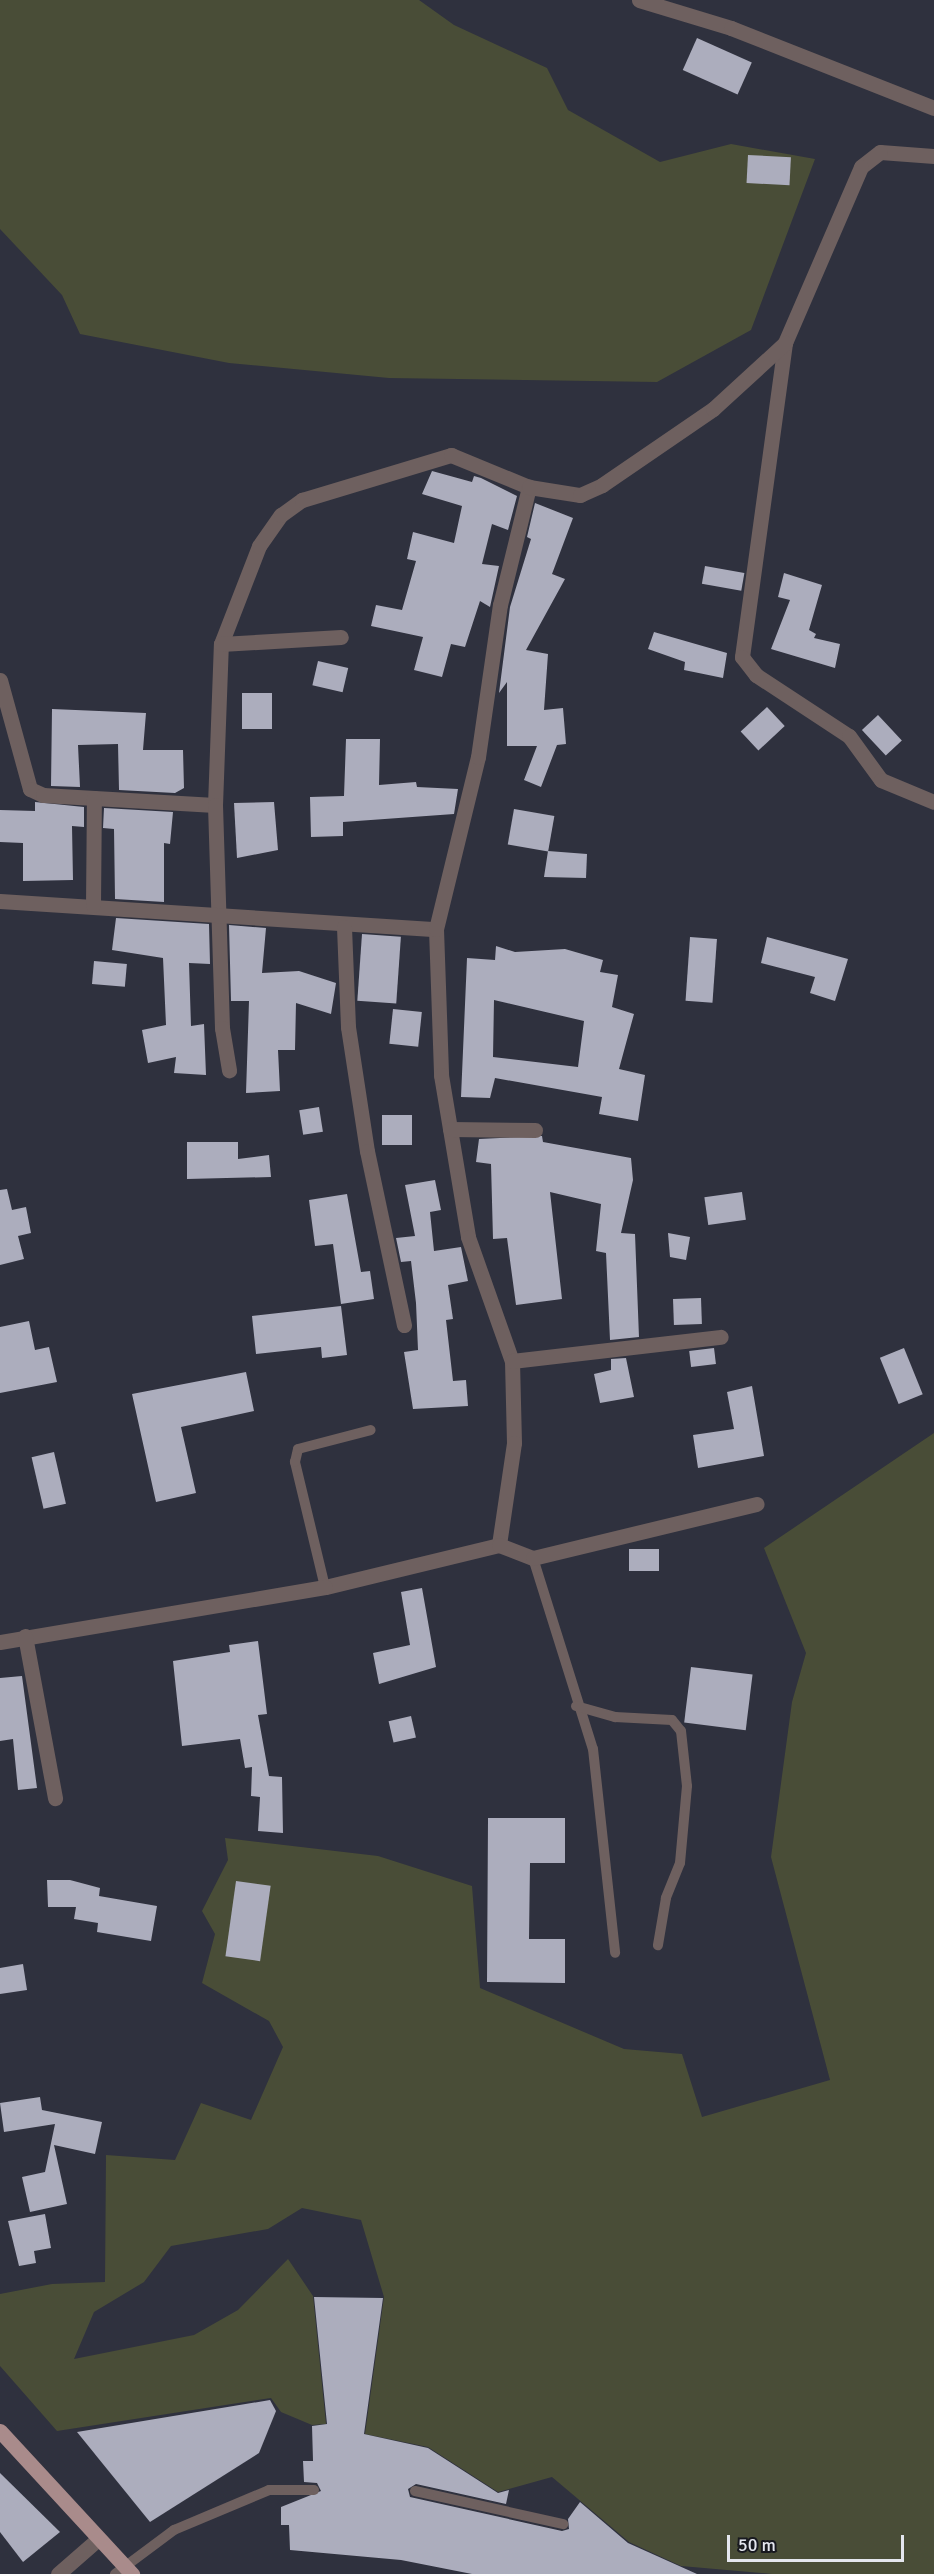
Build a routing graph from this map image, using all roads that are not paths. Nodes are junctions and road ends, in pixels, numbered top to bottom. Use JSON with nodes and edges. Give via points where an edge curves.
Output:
{"nodes":[{"id":1,"x":639,"y":0,"type":"edge"},
{"id":2,"x":934,"y":108,"type":"edge"},
{"id":3,"x":934,"y":156,"type":"edge"},
{"id":4,"x":785,"y":343,"type":"junction"},
{"id":5,"x":529,"y":487,"type":"junction"},
{"id":6,"x":341,"y":637,"type":"dead end"},
{"id":7,"x":221,"y":644,"type":"junction"},
{"id":8,"x":0,"y":680,"type":"edge"},
{"id":9,"x":94,"y":798,"type":"junction"},
{"id":10,"x":934,"y":802,"type":"edge"},
{"id":11,"x":215,"y":805,"type":"junction"},
{"id":12,"x":0,"y":901,"type":"edge"},
{"id":13,"x":93,"y":905,"type":"junction"},
{"id":14,"x":216,"y":912,"type":"junction"},
{"id":15,"x":344,"y":927,"type":"junction"},
{"id":16,"x":436,"y":929,"type":"junction"},
{"id":17,"x":229,"y":1070,"type":"dead end"},
{"id":18,"x":450,"y":1129,"type":"junction"},
{"id":19,"x":535,"y":1130,"type":"dead end"},
{"id":20,"x":404,"y":1325,"type":"dead end"},
{"id":21,"x":721,"y":1337,"type":"dead end"},
{"id":22,"x":512,"y":1361,"type":"junction"},
{"id":23,"x":371,"y":1430,"type":"dead end"},
{"id":24,"x":757,"y":1504,"type":"dead end"},
{"id":25,"x":499,"y":1545,"type":"junction"},
{"id":26,"x":532,"y":1558,"type":"junction"},
{"id":27,"x":325,"y":1587,"type":"junction"},
{"id":28,"x":25,"y":1636,"type":"junction"},
{"id":29,"x":0,"y":1642,"type":"edge"},
{"id":30,"x":576,"y":1706,"type":"junction"},
{"id":31,"x":55,"y":1798,"type":"dead end"},
{"id":32,"x":658,"y":1945,"type":"dead end"},
{"id":33,"x":615,"y":1953,"type":"dead end"},
{"id":34,"x":0,"y":2431,"type":"edge"},
{"id":35,"x":314,"y":2490,"type":"dead end"},
{"id":36,"x":415,"y":2491,"type":"dead end"},
{"id":37,"x":562,"y":2524,"type":"dead end"},
{"id":38,"x":98,"y":2539,"type":"junction"},
{"id":39,"x":123,"y":2571,"type":"edge"},
{"id":40,"x":58,"y":2574,"type":"edge"}],
"edges":[{"from":1,"to":2,"type":"street","via":[[732,28]]},
{"from":3,"to":4,"type":"street","via":[[880,152],[861,167]]},
{"from":4,"to":5,"type":"street","via":[[713,409],[602,485],[580,495]]},
{"from":4,"to":10,"type":"street","via":[[742,657],[756,675],[849,736],[881,780]]},
{"from":5,"to":7,"type":"street","via":[[451,455],[302,500],[281,515],[260,546]]},
{"from":5,"to":16,"type":"street","via":[[500,605],[478,757]]},
{"from":6,"to":7,"type":"street"},
{"from":7,"to":11,"type":"street"},
{"from":8,"to":9,"type":"street","via":[[30,789]]},
{"from":9,"to":11,"type":"street"},
{"from":9,"to":13,"type":"street"},
{"from":11,"to":14,"type":"street"},
{"from":12,"to":13,"type":"street"},
{"from":13,"to":14,"type":"street"},
{"from":14,"to":15,"type":"street"},
{"from":14,"to":17,"type":"street"},
{"from":15,"to":16,"type":"street"},
{"from":15,"to":20,"type":"street","via":[[348,1027],[367,1151]]},
{"from":16,"to":18,"type":"street","via":[[435,1022]]},
{"from":18,"to":19,"type":"street"},
{"from":18,"to":22,"type":"street","via":[[468,1238]]},
{"from":21,"to":22,"type":"street"},
{"from":22,"to":25,"type":"street","via":[[514,1443]]},
{"from":23,"to":27,"type":"lane","via":[[298,1449],[295,1462]]},
{"from":24,"to":26,"type":"street"},
{"from":25,"to":26,"type":"street"},
{"from":25,"to":27,"type":"street"},
{"from":26,"to":30,"type":"lane"},
{"from":27,"to":28,"type":"street"},
{"from":28,"to":29,"type":"street"},
{"from":28,"to":31,"type":"street"},
{"from":30,"to":32,"type":"lane","via":[[615,1717],[672,1720],[681,1731],[687,1786],[680,1863],[666,1898]]},
{"from":30,"to":33,"type":"lane","via":[[593,1749],[605,1822]]},
{"from":34,"to":38,"type":"main road"},
{"from":35,"to":39,"type":"lane","via":[[269,2490],[174,2530]]},
{"from":36,"to":37,"type":"lane"},
{"from":38,"to":39,"type":"main road"},
{"from":38,"to":40,"type":"street"}]}
